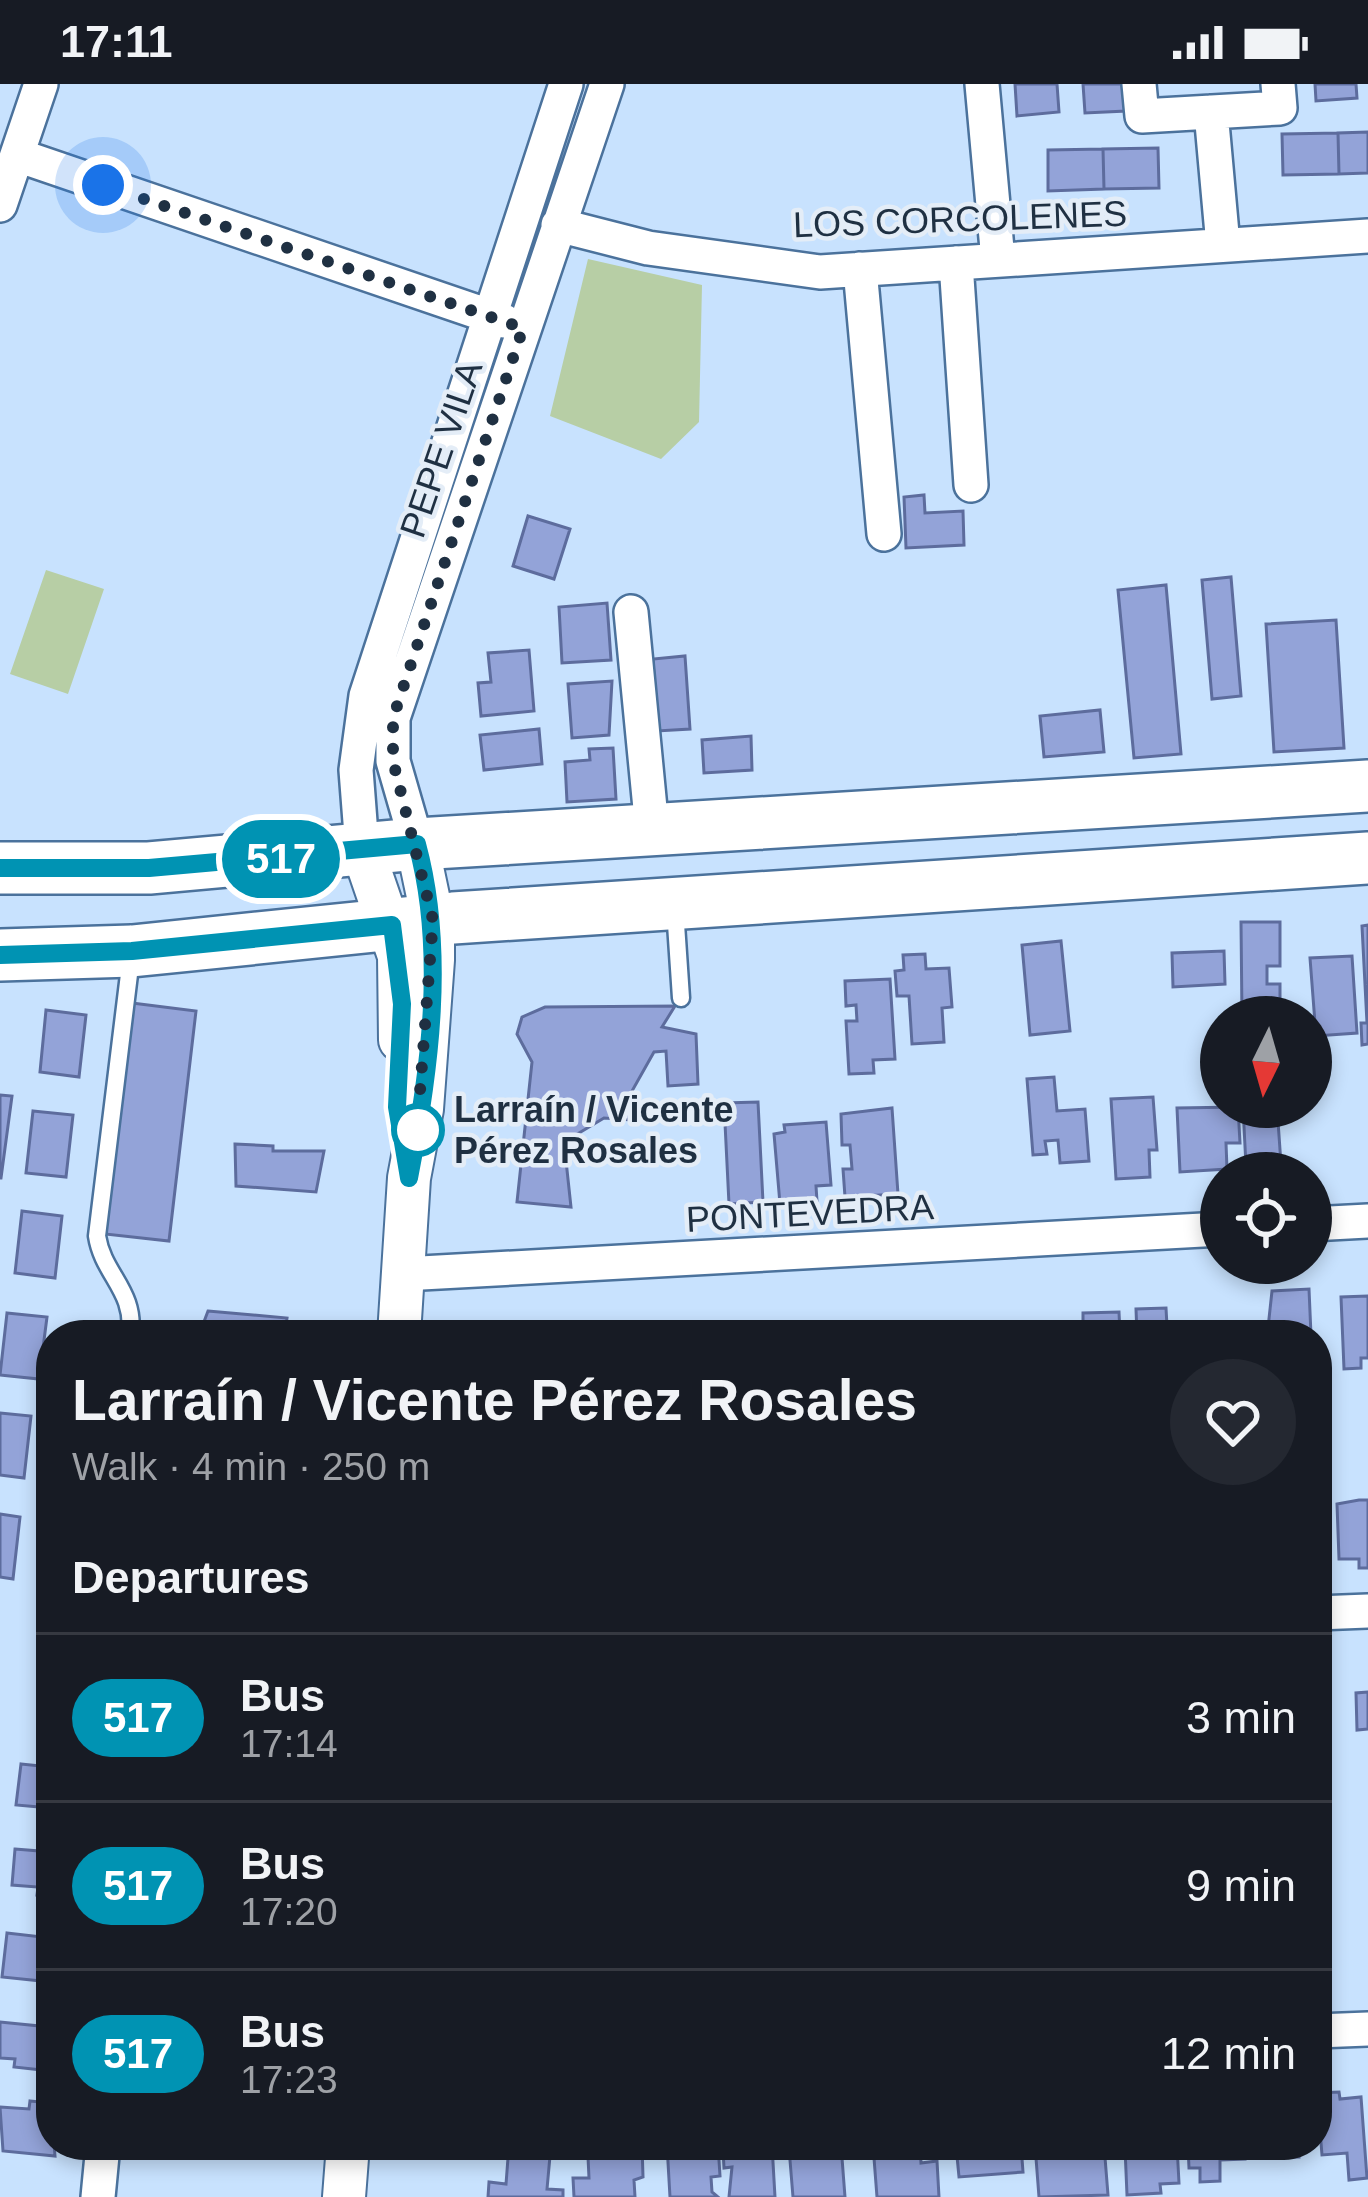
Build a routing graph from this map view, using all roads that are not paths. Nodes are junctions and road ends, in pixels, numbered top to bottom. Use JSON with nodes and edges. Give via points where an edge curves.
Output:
{"nodes":[{"id":1,"x":41,"y":84,"type":"edge"},
{"id":2,"x":566,"y":84,"type":"edge"},
{"id":3,"x":607,"y":84,"type":"edge"},
{"id":4,"x":982,"y":84,"type":"edge"},
{"id":5,"x":1139,"y":84,"type":"edge"},
{"id":6,"x":1279,"y":84,"type":"edge"},
{"id":7,"x":1210,"y":112,"type":"junction"},
{"id":8,"x":17,"y":155,"type":"junction"},
{"id":9,"x":0,"y":205,"type":"edge"},
{"id":10,"x":558,"y":225,"type":"junction"},
{"id":11,"x":1368,"y":236,"type":"edge"},
{"id":12,"x":1222,"y":245,"type":"junction"},
{"id":13,"x":998,"y":260,"type":"junction"},
{"id":14,"x":956,"y":262,"type":"junction"},
{"id":15,"x":860,"y":268,"type":"junction"},
{"id":16,"x":488,"y":316,"type":"junction"},
{"id":17,"x":523,"y":328,"type":"junction"},
{"id":18,"x":970,"y":485,"type":"dead end"},
{"id":19,"x":884,"y":534,"type":"dead end"},
{"id":20,"x":632,"y":612,"type":"dead end"},
{"id":21,"x":1368,"y":786,"type":"edge"},
{"id":22,"x":652,"y":830,"type":"junction"},
{"id":23,"x":417,"y":844,"type":"junction"},
{"id":24,"x":362,"y":848,"type":"junction"},
{"id":25,"x":1368,"y":859,"type":"edge"},
{"id":26,"x":0,"y":868,"type":"edge"},
{"id":27,"x":675,"y":904,"type":"junction"},
{"id":28,"x":413,"y":922,"type":"junction"},
{"id":29,"x":132,"y":951,"type":"junction"},
{"id":30,"x":0,"y":955,"type":"edge"},
{"id":31,"x":681,"y":998,"type":"dead end"},
{"id":32,"x":1368,"y":1221,"type":"edge"},
{"id":33,"x":1332,"y":1224,"type":"edge"},
{"id":34,"x":1200,"y":1230,"type":"edge"},
{"id":35,"x":403,"y":1274,"type":"junction"},
{"id":36,"x":130,"y":1320,"type":"edge"},
{"id":37,"x":400,"y":1320,"type":"edge"},
{"id":38,"x":1368,"y":1611,"type":"edge"},
{"id":39,"x":1332,"y":1612,"type":"edge"},
{"id":40,"x":1368,"y":2029,"type":"edge"},
{"id":41,"x":1332,"y":2030,"type":"edge"},
{"id":42,"x":102,"y":2160,"type":"edge"},
{"id":43,"x":347,"y":2160,"type":"edge"},
{"id":44,"x":98,"y":2197,"type":"edge"},
{"id":45,"x":344,"y":2197,"type":"edge"}],
"edges":[{"from":1,"to":8,"type":"street"},
{"from":2,"to":16,"type":"street","name":"PEPE VILA"},
{"from":3,"to":10,"type":"street","name":"PEPE VILA"},
{"from":4,"to":13,"type":"street"},
{"from":5,"to":7,"type":"street","via":[[1142,116]]},
{"from":6,"to":7,"type":"street","via":[[1280,109]]},
{"from":7,"to":12,"type":"street"},
{"from":8,"to":9,"type":"street"},
{"from":8,"to":16,"type":"street"},
{"from":10,"to":15,"type":"street","name":"LOS CORCOLENES","via":[[648,248],[820,272]]},
{"from":10,"to":17,"type":"street","name":"PEPE VILA"},
{"from":11,"to":12,"type":"street","name":"LOS CORCOLENES"},
{"from":12,"to":13,"type":"street","name":"LOS CORCOLENES"},
{"from":13,"to":14,"type":"street","name":"LOS CORCOLENES"},
{"from":14,"to":15,"type":"street","name":"LOS CORCOLENES"},
{"from":14,"to":18,"type":"street"},
{"from":15,"to":19,"type":"street"},
{"from":16,"to":17,"type":"street"},
{"from":16,"to":24,"type":"street","name":"PEPE VILA","via":[[366,696],[356,770]]},
{"from":17,"to":23,"type":"street","name":"PEPE VILA","via":[[393,718],[393,761]]},
{"from":20,"to":22,"type":"street"},
{"from":21,"to":22,"type":"main road"},
{"from":22,"to":23,"type":"main road"},
{"from":23,"to":24,"type":"main road"},
{"from":23,"to":28,"type":"street"},
{"from":24,"to":26,"type":"main road","via":[[149,868]]},
{"from":24,"to":28,"type":"street","via":[[371,885]]},
{"from":25,"to":27,"type":"main road"},
{"from":27,"to":28,"type":"main road"},
{"from":27,"to":31,"type":"lane"},
{"from":28,"to":29,"type":"main road"},
{"from":28,"to":35,"type":"street","via":[[397,1107],[409,1178]]},
{"from":29,"to":30,"type":"main road"},
{"from":29,"to":36,"type":"lane","via":[[97,1235],[130,1300]]},
{"from":32,"to":33,"type":"street"},
{"from":34,"to":35,"type":"street","name":"PONTEVEDRA"},
{"from":35,"to":37,"type":"street"},
{"from":38,"to":39,"type":"street"},
{"from":40,"to":41,"type":"street"},
{"from":42,"to":44,"type":"street"},
{"from":43,"to":45,"type":"street"}]}
